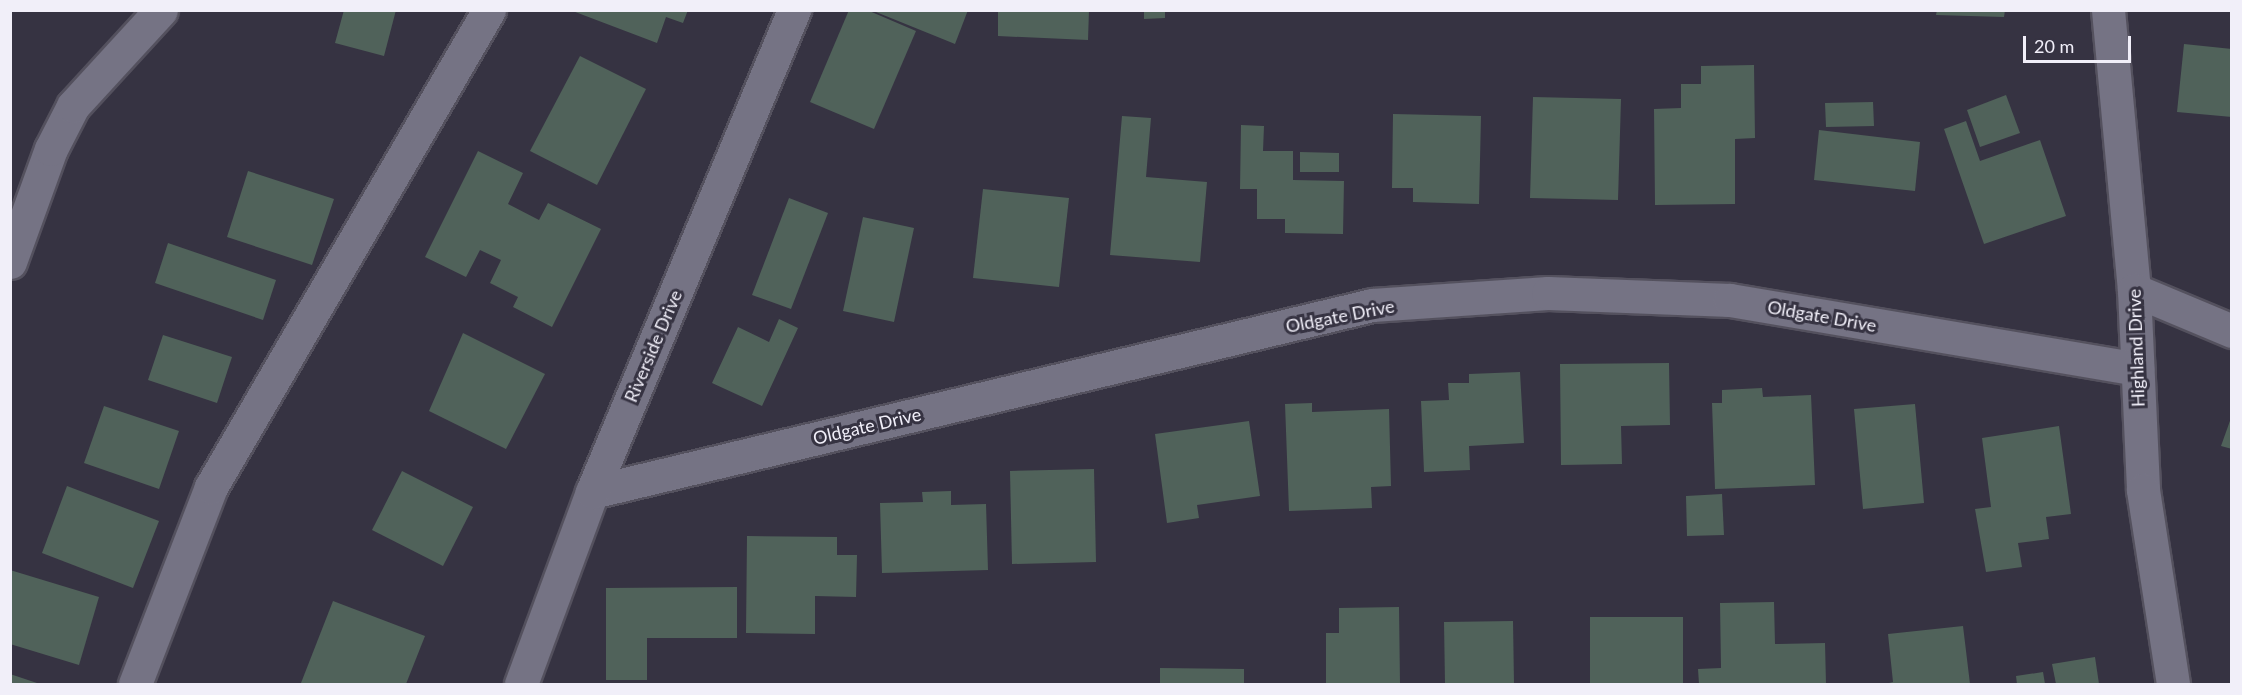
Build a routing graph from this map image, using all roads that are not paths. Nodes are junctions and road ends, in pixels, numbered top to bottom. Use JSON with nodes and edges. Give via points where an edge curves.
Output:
{"nodes":[{"id":1,"x":161,"y":10,"type":"edge"},
{"id":2,"x":489,"y":10,"type":"edge"},
{"id":3,"x":794,"y":10,"type":"edge"},
{"id":4,"x":2108,"y":10,"type":"edge"},
{"id":5,"x":10,"y":262,"type":"edge"},
{"id":6,"x":2134,"y":290,"type":"junction"},
{"id":7,"x":2232,"y":331,"type":"edge"},
{"id":8,"x":2137,"y":369,"type":"junction"},
{"id":9,"x":592,"y":492,"type":"junction"},
{"id":10,"x":135,"y":684,"type":"edge"},
{"id":11,"x":521,"y":684,"type":"edge"},
{"id":12,"x":2172,"y":684,"type":"edge"}],
"edges":[{"from":1,"to":5,"type":"street","via":[[73,106],[51,149]]},
{"from":2,"to":10,"type":"street","via":[[211,487]]},
{"from":3,"to":9,"type":"street","name":"Riverside Drive"},
{"from":4,"to":6,"type":"street","name":"Highland Drive"},
{"from":6,"to":7,"type":"street"},
{"from":6,"to":8,"type":"street","name":"Highland Drive"},
{"from":8,"to":9,"type":"street","name":"Oldgate Drive","via":[[1730,300],[1548,293],[1372,305]]},
{"from":8,"to":12,"type":"street","name":"Highland Drive","via":[[2143,490]]},
{"from":9,"to":11,"type":"street","name":"Riverside Drive"}]}
